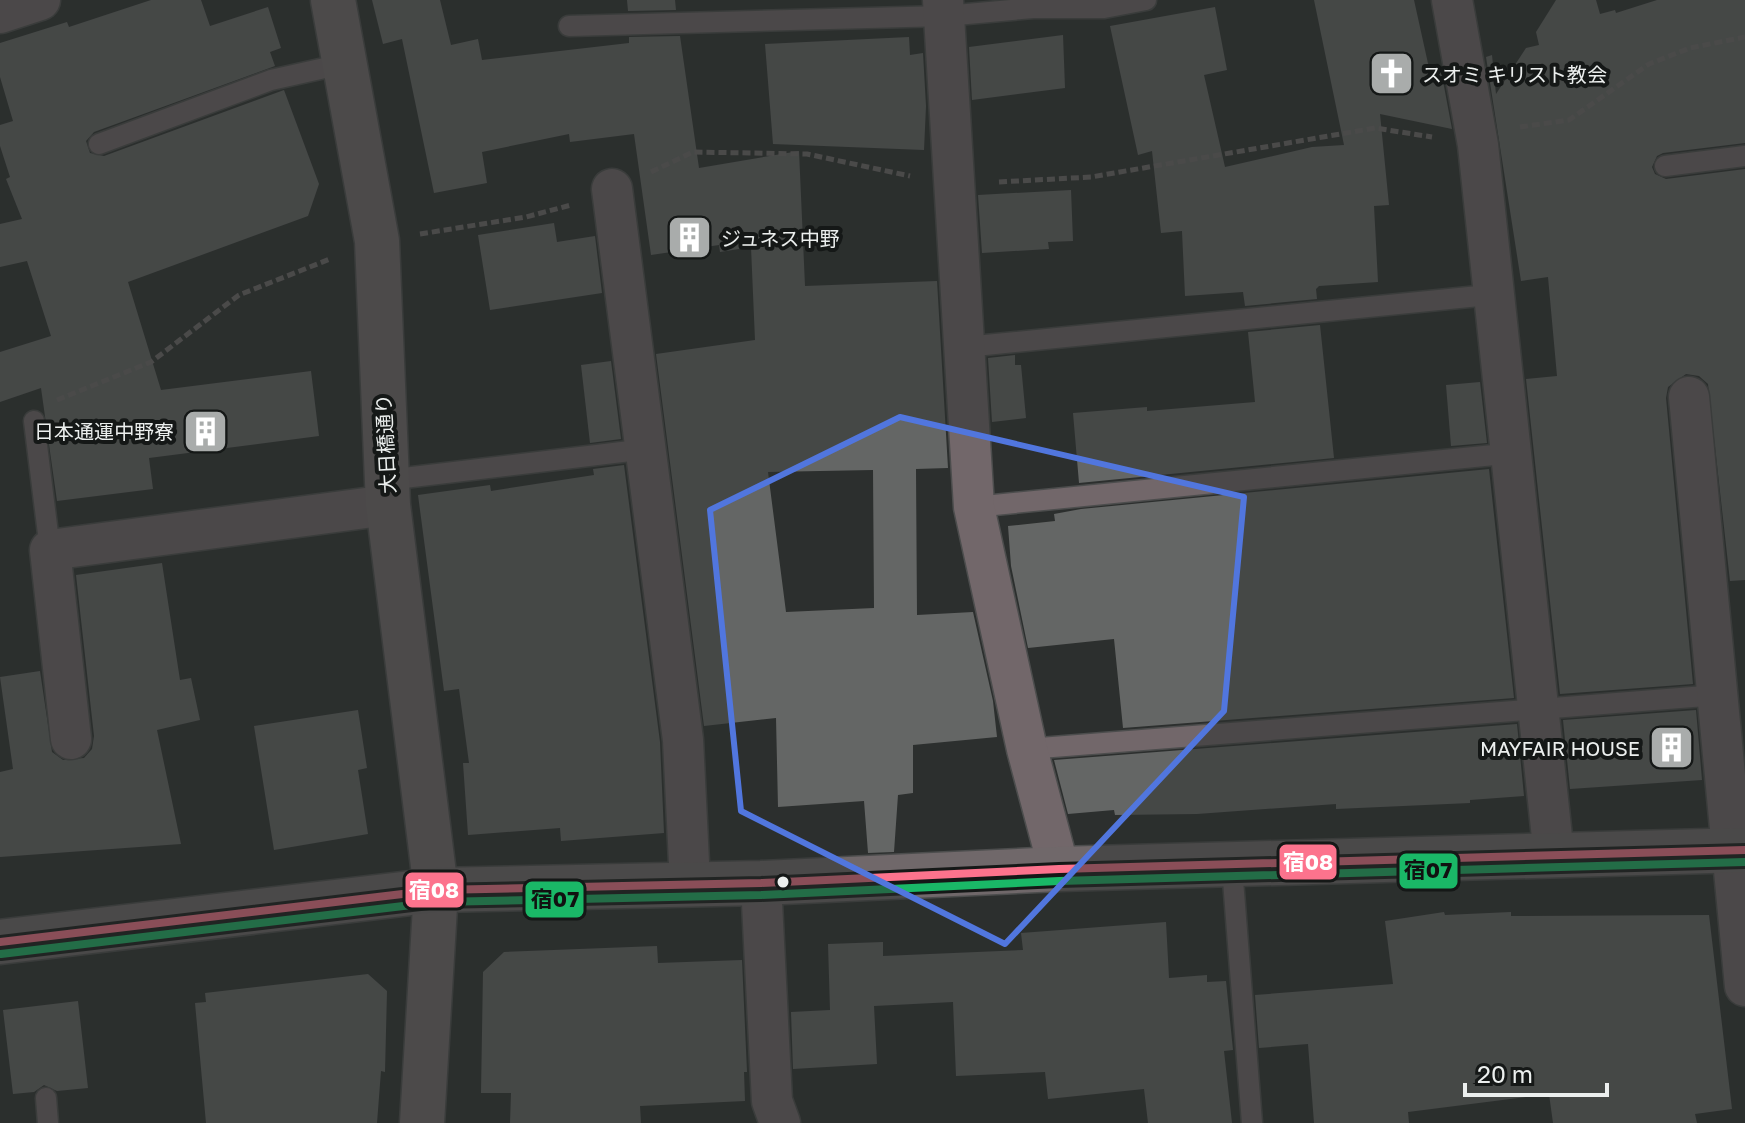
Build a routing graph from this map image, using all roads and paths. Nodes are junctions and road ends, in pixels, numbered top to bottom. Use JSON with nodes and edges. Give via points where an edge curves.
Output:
{"nodes":[{"id":1,"x":40,"y":0,"type":"edge"},
{"id":2,"x":333,"y":0,"type":"edge"},
{"id":3,"x":1146,"y":0,"type":"edge"},
{"id":4,"x":1452,"y":0,"type":"edge"},
{"id":5,"x":944,"y":8,"type":"edge"},
{"id":6,"x":0,"y":13,"type":"edge"},
{"id":7,"x":569,"y":26,"type":"dead end"},
{"id":8,"x":1745,"y":37,"type":"edge"},
{"id":9,"x":347,"y":63,"type":"junction"},
{"id":10,"x":1476,"y":134,"type":"junction"},
{"id":11,"x":99,"y":144,"type":"dead end"},
{"id":12,"x":1745,"y":156,"type":"edge"},
{"id":13,"x":1665,"y":166,"type":"dead end"},
{"id":14,"x":612,"y":189,"type":"dead end"},
{"id":15,"x":377,"y":241,"type":"junction"},
{"id":16,"x":1496,"y":298,"type":"junction"},
{"id":17,"x":965,"y":347,"type":"junction"},
{"id":18,"x":1689,"y":397,"type":"dead end"},
{"id":19,"x":55,"y":401,"type":"dead end"},
{"id":20,"x":34,"y":421,"type":"dead end"},
{"id":21,"x":647,"y":449,"type":"junction"},
{"id":22,"x":1514,"y":453,"type":"junction"},
{"id":23,"x":388,"y":493,"type":"junction"},
{"id":24,"x":974,"y":507,"type":"junction"},
{"id":25,"x":50,"y":550,"type":"junction"},
{"id":26,"x":1718,"y":695,"type":"junction"},
{"id":27,"x":1542,"y":711,"type":"junction"},
{"id":28,"x":71,"y":739,"type":"dead end"},
{"id":29,"x":1027,"y":749,"type":"junction"},
{"id":30,"x":1739,"y":851,"type":"edge"},
{"id":31,"x":1554,"y":856,"type":"junction"},
{"id":32,"x":1232,"y":867,"type":"junction"},
{"id":33,"x":1059,"y":869,"type":"junction"},
{"id":34,"x":690,"y":883,"type":"junction"},
{"id":35,"x":761,"y":883,"type":"junction"},
{"id":36,"x":436,"y":890,"type":"junction"},
{"id":37,"x":0,"y":942,"type":"edge"},
{"id":38,"x":1745,"y":986,"type":"edge"},
{"id":39,"x":46,"y":1098,"type":"dead end"},
{"id":40,"x":48,"y":1123,"type":"edge"},
{"id":41,"x":422,"y":1123,"type":"edge"},
{"id":42,"x":780,"y":1123,"type":"edge"},
{"id":43,"x":1252,"y":1123,"type":"edge"}],
"edges":[{"from":1,"to":6,"type":"street"},
{"from":2,"to":9,"type":"street","name":"大日橋通り"},
{"from":3,"to":5,"type":"lane","via":[[1104,8]]},
{"from":4,"to":10,"type":"street"},
{"from":5,"to":7,"type":"lane"},
{"from":5,"to":17,"type":"street"},
{"from":8,"to":10,"type":"path","via":[[1690,48],[1649,64],[1569,120]]},
{"from":9,"to":11,"type":"lane","via":[[271,80]]},
{"from":9,"to":15,"type":"street","name":"大日橋通り"},
{"from":10,"to":16,"type":"street"},
{"from":12,"to":13,"type":"lane"},
{"from":14,"to":21,"type":"street"},
{"from":15,"to":19,"type":"path","via":[[239,295],[151,362]]},
{"from":15,"to":23,"type":"street","name":"大日橋通り"},
{"from":16,"to":17,"type":"lane"},
{"from":16,"to":22,"type":"street"},
{"from":17,"to":24,"type":"street"},
{"from":18,"to":26,"type":"street"},
{"from":20,"to":25,"type":"lane"},
{"from":21,"to":23,"type":"lane"},
{"from":21,"to":34,"type":"street","via":[[683,740]]},
{"from":22,"to":24,"type":"lane"},
{"from":22,"to":27,"type":"street"},
{"from":23,"to":25,"type":"street"},
{"from":23,"to":36,"type":"street","name":"大日橋通り"},
{"from":24,"to":29,"type":"street"},
{"from":25,"to":28,"type":"street"},
{"from":26,"to":27,"type":"lane"},
{"from":26,"to":30,"type":"street"},
{"from":27,"to":29,"type":"lane"},
{"from":27,"to":31,"type":"street"},
{"from":29,"to":33,"type":"street"},
{"from":30,"to":31,"type":"main road"},
{"from":30,"to":38,"type":"street"},
{"from":31,"to":32,"type":"main road"},
{"from":32,"to":33,"type":"main road"},
{"from":32,"to":43,"type":"lane"},
{"from":33,"to":35,"type":"main road"},
{"from":34,"to":35,"type":"main road"},
{"from":34,"to":36,"type":"main road"},
{"from":35,"to":42,"type":"street","via":[[772,1101]]},
{"from":36,"to":37,"type":"main road"},
{"from":36,"to":41,"type":"street","name":"大日橋通り"},
{"from":39,"to":40,"type":"lane"}]}
